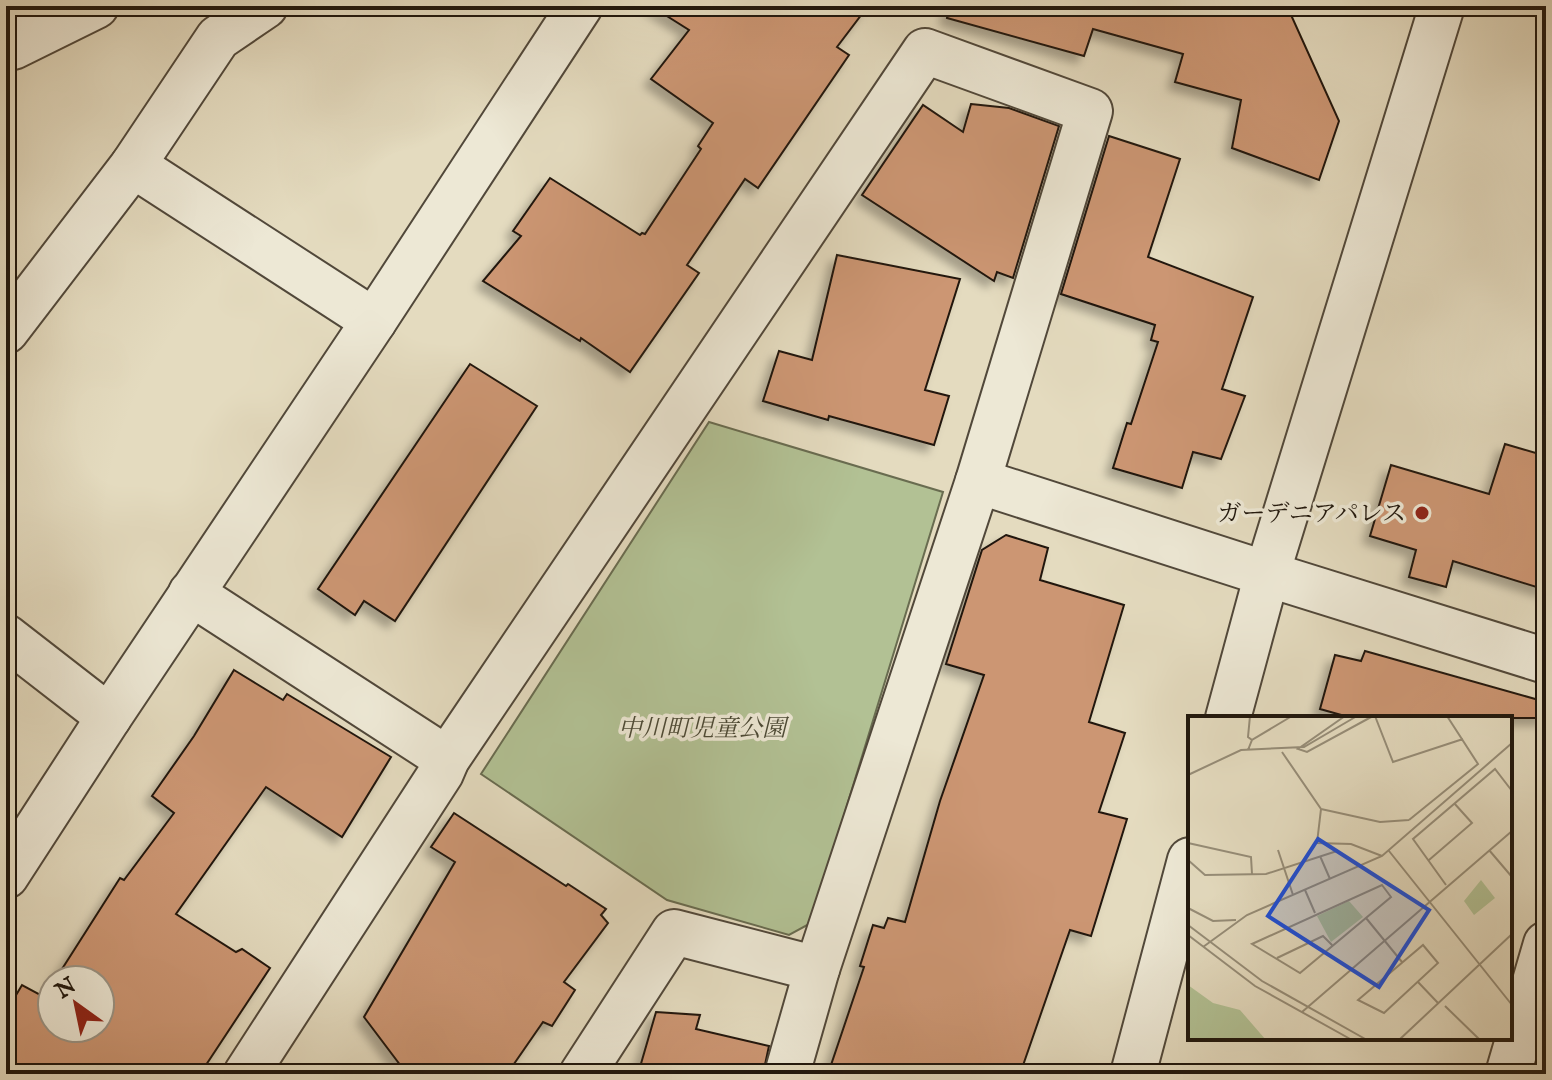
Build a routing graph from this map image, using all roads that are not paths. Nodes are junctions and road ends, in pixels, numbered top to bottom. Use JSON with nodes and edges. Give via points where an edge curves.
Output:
{"nodes":[{"id":1,"x":96,"y":6,"type":"edge"},
{"id":2,"x":265,"y":6,"type":"edge"},
{"id":3,"x":580,"y":6,"type":"edge"},
{"id":4,"x":1442,"y":6,"type":"edge"},
{"id":5,"x":6,"y":30,"type":"edge"},
{"id":6,"x":133,"y":165,"type":"junction"},
{"id":7,"x":374,"y":321,"type":"junction"},
{"id":8,"x":6,"y":331,"type":"edge"},
{"id":9,"x":978,"y":481,"type":"junction"},
{"id":10,"x":1267,"y":574,"type":"junction"},
{"id":11,"x":191,"y":593,"type":"junction"},
{"id":12,"x":6,"y":637,"type":"edge"},
{"id":13,"x":1546,"y":661,"type":"edge"},
{"id":14,"x":1229,"y":716,"type":"edge"},
{"id":15,"x":109,"y":717,"type":"junction"},
{"id":16,"x":447,"y":759,"type":"junction"},
{"id":17,"x":1188,"y":868,"type":"edge"},
{"id":18,"x":6,"y":876,"type":"edge"},
{"id":19,"x":1546,"y":944,"type":"edge"},
{"id":20,"x":817,"y":969,"type":"junction"},
{"id":21,"x":246,"y":1074,"type":"edge"},
{"id":22,"x":582,"y":1074,"type":"edge"},
{"id":23,"x":787,"y":1074,"type":"edge"},
{"id":24,"x":1133,"y":1074,"type":"edge"},
{"id":25,"x":1508,"y":1074,"type":"edge"}],
"edges":[{"from":1,"to":5,"type":"street","via":[[13,47]]},
{"from":2,"to":6,"type":"street","via":[[218,38]]},
{"from":3,"to":7,"type":"street"},
{"from":4,"to":10,"type":"street"},
{"from":6,"to":7,"type":"street"},
{"from":6,"to":8,"type":"street"},
{"from":7,"to":11,"type":"street"},
{"from":9,"to":10,"type":"street"},
{"from":9,"to":16,"type":"street","via":[[1090,111],[925,51]]},
{"from":9,"to":20,"type":"street"},
{"from":10,"to":13,"type":"street"},
{"from":10,"to":14,"type":"street"},
{"from":11,"to":15,"type":"street"},
{"from":11,"to":16,"type":"street"},
{"from":12,"to":15,"type":"street"},
{"from":15,"to":18,"type":"street"},
{"from":16,"to":21,"type":"street"},
{"from":17,"to":24,"type":"street"},
{"from":19,"to":25,"type":"street"},
{"from":20,"to":22,"type":"street","via":[[674,932]]},
{"from":20,"to":23,"type":"street"}]}
